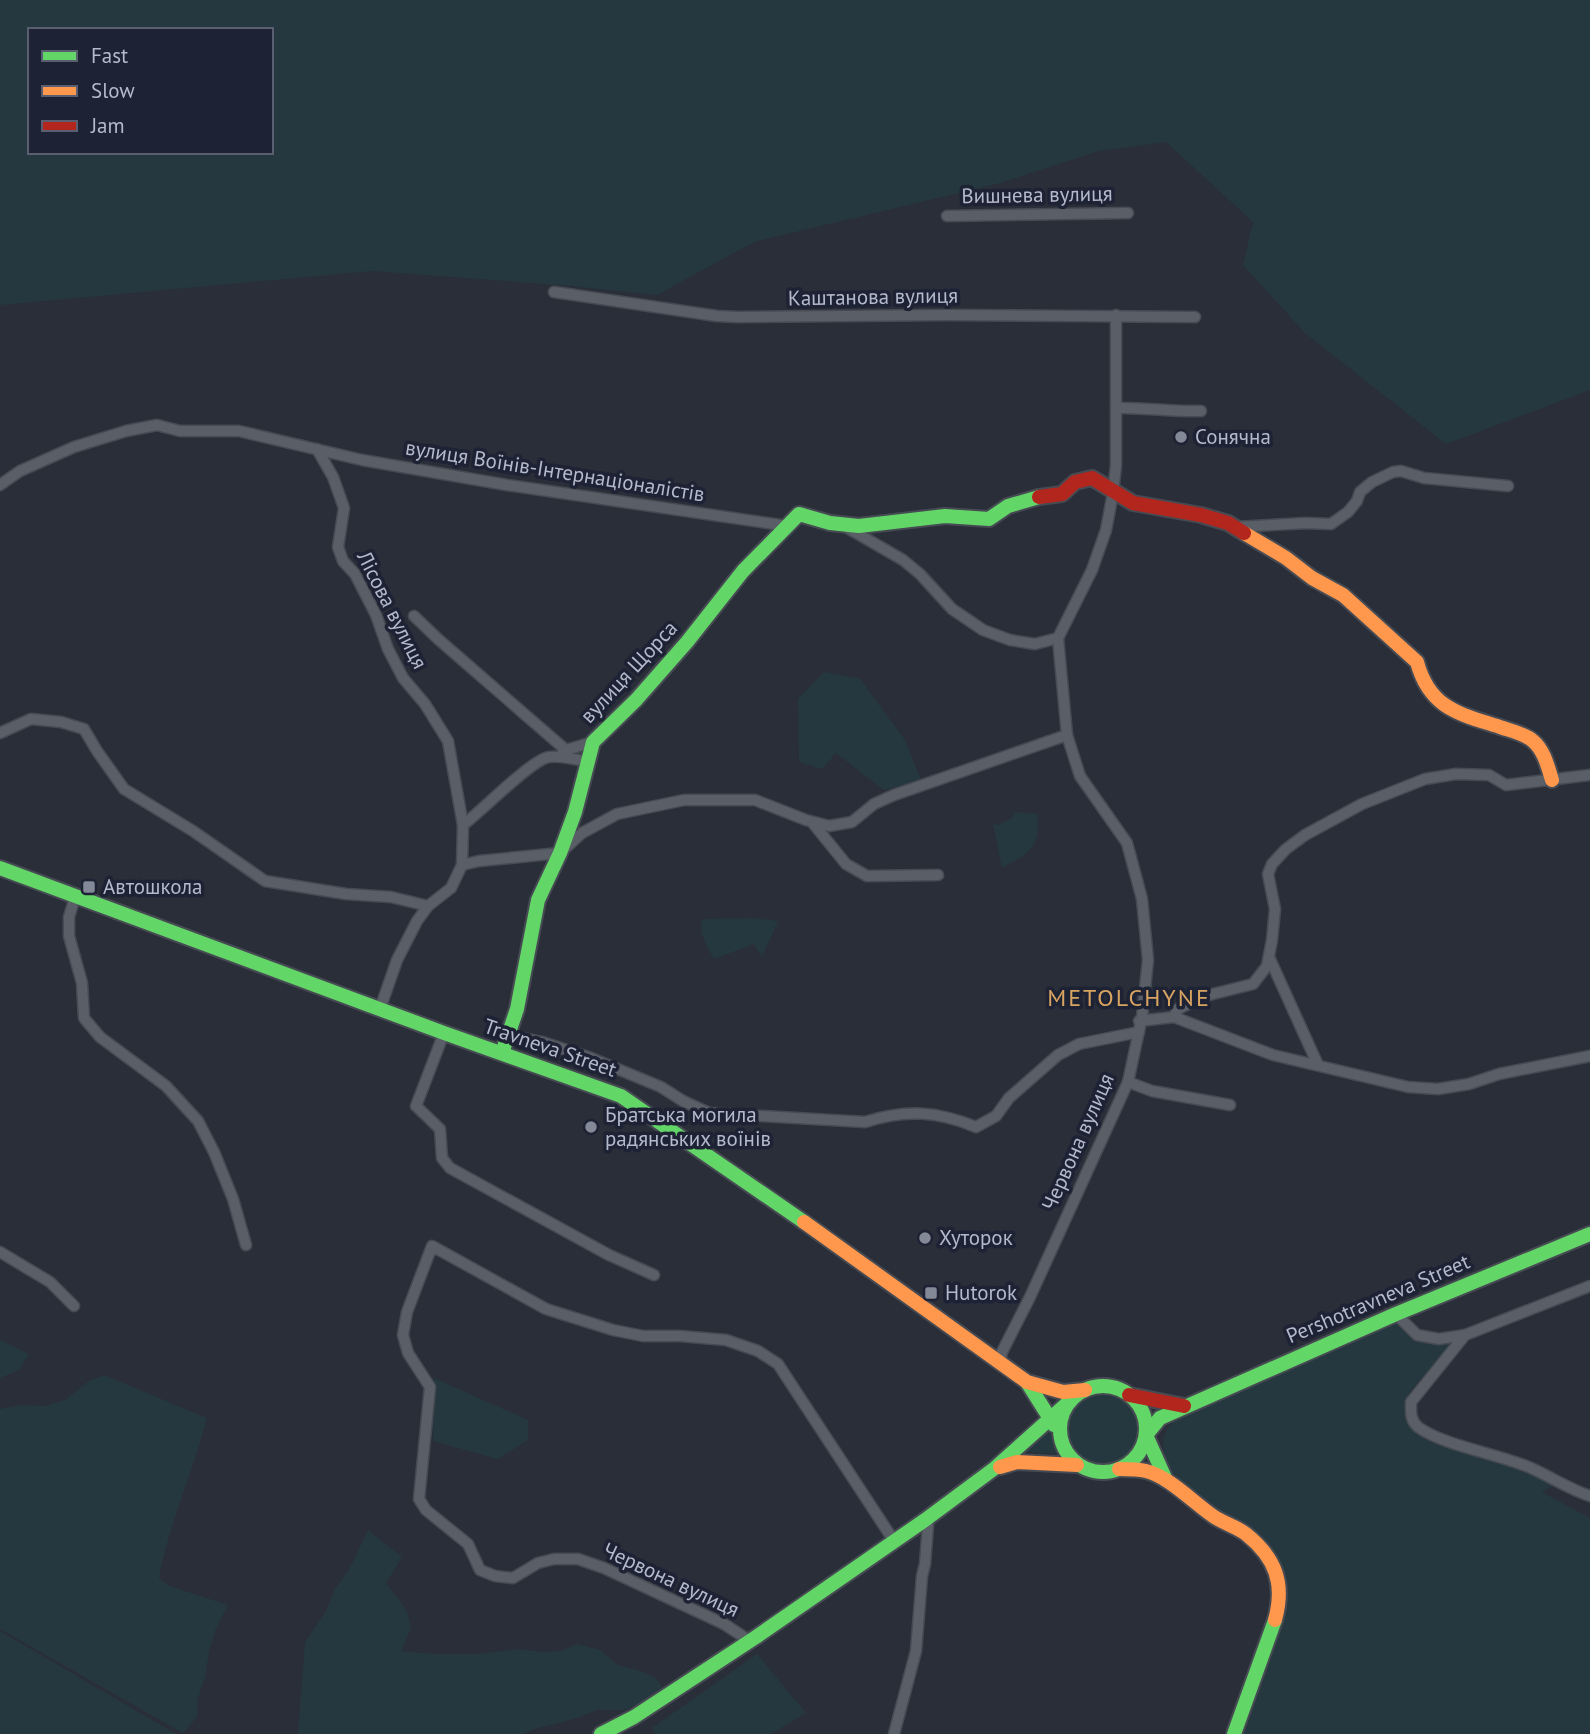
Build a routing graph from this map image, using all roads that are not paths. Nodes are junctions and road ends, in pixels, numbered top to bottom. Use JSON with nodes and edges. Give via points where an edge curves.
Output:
{"nodes":[{"id":1,"x":1128,"y":213,"type":"dead end"},
{"id":2,"x":947,"y":216,"type":"dead end"},
{"id":3,"x":554,"y":292,"type":"dead end"},
{"id":4,"x":1116,"y":315,"type":"junction"},
{"id":5,"x":1195,"y":317,"type":"dead end"},
{"id":6,"x":1116,"y":408,"type":"junction"},
{"id":7,"x":1201,"y":411,"type":"dead end"},
{"id":8,"x":317,"y":449,"type":"junction"},
{"id":9,"x":0,"y":485,"type":"edge"},
{"id":10,"x":1508,"y":486,"type":"dead end"},
{"id":11,"x":1113,"y":493,"type":"junction"},
{"id":12,"x":841,"y":524,"type":"junction"},
{"id":13,"x":788,"y":526,"type":"junction"},
{"id":14,"x":1235,"y":527,"type":"junction"},
{"id":15,"x":414,"y":616,"type":"dead end"},
{"id":16,"x":1058,"y":638,"type":"junction"},
{"id":17,"x":0,"y":733,"type":"edge"},
{"id":18,"x":1067,"y":734,"type":"junction"},
{"id":19,"x":593,"y":742,"type":"junction"},
{"id":20,"x":567,"y":751,"type":"junction"},
{"id":21,"x":546,"y":757,"type":"junction"},
{"id":22,"x":587,"y":761,"type":"junction"},
{"id":23,"x":1590,"y":775,"type":"edge"},
{"id":24,"x":1552,"y":780,"type":"junction"},
{"id":25,"x":812,"y":822,"type":"junction"},
{"id":26,"x":464,"y":825,"type":"junction"},
{"id":27,"x":560,"y":853,"type":"junction"},
{"id":28,"x":462,"y":865,"type":"junction"},
{"id":29,"x":0,"y":868,"type":"edge"},
{"id":30,"x":939,"y":876,"type":"dead end"},
{"id":31,"x":75,"y":897,"type":"junction"},
{"id":32,"x":429,"y":906,"type":"junction"},
{"id":33,"x":1269,"y":957,"type":"junction"},
{"id":34,"x":380,"y":1009,"type":"junction"},
{"id":35,"x":1174,"y":1017,"type":"junction"},
{"id":36,"x":1139,"y":1027,"type":"junction"},
{"id":37,"x":444,"y":1033,"type":"junction"},
{"id":38,"x":508,"y":1035,"type":"junction"},
{"id":39,"x":502,"y":1053,"type":"junction"},
{"id":40,"x":1590,"y":1056,"type":"edge"},
{"id":41,"x":1318,"y":1065,"type":"junction"},
{"id":42,"x":1128,"y":1082,"type":"junction"},
{"id":43,"x":1230,"y":1105,"type":"dead end"},
{"id":44,"x":1590,"y":1234,"type":"edge"},
{"id":45,"x":246,"y":1245,"type":"dead end"},
{"id":46,"x":0,"y":1252,"type":"edge"},
{"id":47,"x":654,"y":1275,"type":"dead end"},
{"id":48,"x":1590,"y":1286,"type":"edge"},
{"id":49,"x":74,"y":1306,"type":"dead end"},
{"id":50,"x":1396,"y":1314,"type":"junction"},
{"id":51,"x":1465,"y":1335,"type":"junction"},
{"id":52,"x":1000,"y":1362,"type":"junction"},
{"id":53,"x":1027,"y":1382,"type":"junction"},
{"id":54,"x":1085,"y":1390,"type":"junction"},
{"id":55,"x":1129,"y":1395,"type":"junction"},
{"id":56,"x":1071,"y":1400,"type":"junction"},
{"id":57,"x":1184,"y":1406,"type":"junction"},
{"id":58,"x":1050,"y":1417,"type":"junction"},
{"id":59,"x":1059,"y":1434,"type":"junction"},
{"id":60,"x":1146,"y":1436,"type":"junction"},
{"id":61,"x":1077,"y":1465,"type":"junction"},
{"id":62,"x":995,"y":1468,"type":"junction"},
{"id":63,"x":1119,"y":1469,"type":"junction"},
{"id":64,"x":1166,"y":1480,"type":"junction"},
{"id":65,"x":1590,"y":1496,"type":"edge"},
{"id":66,"x":925,"y":1520,"type":"junction"},
{"id":67,"x":894,"y":1541,"type":"junction"},
{"id":68,"x":750,"y":1641,"type":"junction"},
{"id":69,"x":601,"y":1734,"type":"edge"},
{"id":70,"x":894,"y":1734,"type":"edge"},
{"id":71,"x":1234,"y":1734,"type":"edge"}],
"edges":[{"from":1,"to":2,"type":"street","name":"Вишнева вулиця"},
{"from":3,"to":4,"type":"street","name":"Каштанова вулиця","via":[[738,317]]},
{"from":4,"to":5,"type":"street","name":"Каштанова вулиця"},
{"from":4,"to":6,"type":"street"},
{"from":6,"to":7,"type":"street"},
{"from":6,"to":11,"type":"street"},
{"from":8,"to":9,"type":"street","name":"вулиця Воїнів-Інтернаціоналістів","via":[[239,430],[143,426],[48,457]]},
{"from":8,"to":13,"type":"street","name":"вулиця Воїнів-Інтернаціоналістів","via":[[507,485]]},
{"from":8,"to":26,"type":"street","name":"Лісова вулиця","via":[[344,508],[338,547],[343,561],[355,574],[403,678],[448,741]]},
{"from":10,"to":14,"type":"street","via":[[1424,478],[1401,471],[1382,476],[1360,492],[1348,512],[1331,524]]},
{"from":11,"to":12,"type":"street","via":[[1092,478],[1075,482],[1062,494],[1008,506],[989,519],[945,516]]},
{"from":11,"to":14,"type":"street","via":[[1133,503],[1201,515]]},
{"from":11,"to":16,"type":"street","via":[[1092,570]]},
{"from":12,"to":13,"type":"street","via":[[799,514]]},
{"from":12,"to":16,"type":"street","via":[[903,560],[952,609],[983,630],[1035,644]]},
{"from":13,"to":19,"type":"street","name":"вулиця Щорса","via":[[743,571],[645,690]]},
{"from":14,"to":24,"type":"street","via":[[1365,612],[1417,662],[1437,702],[1534,741]]},
{"from":15,"to":20,"type":"street"},
{"from":16,"to":18,"type":"street","name":"Червона вулиця"},
{"from":17,"to":32,"type":"street","via":[[31,719],[84,729],[124,789],[265,881]]},
{"from":18,"to":25,"type":"street","via":[[894,795],[852,822],[829,826]]},
{"from":18,"to":36,"type":"street","name":"Червона вулиця","via":[[1080,776],[1127,843],[1142,899],[1148,960]]},
{"from":19,"to":20,"type":"street"},
{"from":19,"to":22,"type":"street","name":"вулиця Щорса"},
{"from":20,"to":21,"type":"street"},
{"from":21,"to":22,"type":"street"},
{"from":21,"to":26,"type":"street"},
{"from":22,"to":27,"type":"street","name":"вулиця Щорса"},
{"from":23,"to":24,"type":"street"},
{"from":24,"to":33,"type":"street","via":[[1506,785],[1489,775],[1425,779],[1362,804],[1305,835],[1272,864],[1268,874],[1275,909]]},
{"from":25,"to":27,"type":"street","via":[[755,800],[684,800],[617,814],[582,833]]},
{"from":25,"to":30,"type":"street","via":[[846,864],[867,876]]},
{"from":26,"to":28,"type":"street","name":"Лісова вулиця"},
{"from":27,"to":28,"type":"street"},
{"from":27,"to":38,"type":"street","name":"вулиця Щорса","via":[[537,900]]},
{"from":28,"to":32,"type":"street","via":[[451,888]]},
{"from":29,"to":31,"type":"street","name":"Travneva Street"},
{"from":31,"to":34,"type":"street","name":"Travneva Street"},
{"from":31,"to":45,"type":"street","via":[[69,936],[82,983],[84,1018],[100,1037],[166,1086],[198,1121],[233,1199]]},
{"from":32,"to":34,"type":"street","via":[[416,921],[397,960]]},
{"from":33,"to":35,"type":"street","via":[[1253,984],[1205,996],[1178,1009]]},
{"from":33,"to":41,"type":"street"},
{"from":34,"to":37,"type":"street","name":"Travneva Street"},
{"from":35,"to":36,"type":"street"},
{"from":35,"to":41,"type":"street","via":[[1273,1055]]},
{"from":36,"to":38,"type":"street","via":[[1079,1044],[1058,1055],[1009,1098],[996,1116],[976,1127],[926,1112],[886,1115],[865,1122],[709,1113],[592,1058]]},
{"from":36,"to":42,"type":"street","name":"Червона вулиця"},
{"from":37,"to":39,"type":"street","name":"Travneva Street"},
{"from":37,"to":47,"type":"street","via":[[416,1107],[440,1129],[442,1158],[450,1168]]},
{"from":38,"to":39,"type":"street","name":"вулиця Щорса"},
{"from":39,"to":52,"type":"street","name":"Travneva Street","via":[[621,1096]]},
{"from":40,"to":41,"type":"street","via":[[1438,1089],[1408,1087]]},
{"from":42,"to":43,"type":"street","via":[[1152,1091]]},
{"from":42,"to":52,"type":"street","name":"Червона вулиця"},
{"from":44,"to":50,"type":"street","name":"Pershotravneva Street"},
{"from":46,"to":49,"type":"street","via":[[50,1282]]},
{"from":48,"to":51,"type":"street"},
{"from":50,"to":51,"type":"street","via":[[1417,1335],[1439,1339]]},
{"from":50,"to":57,"type":"street","name":"Pershotravneva Street"},
{"from":51,"to":65,"type":"street","via":[[1411,1402],[1412,1419],[1437,1436],[1530,1467]]},
{"from":52,"to":53,"type":"street","name":"Travneva Street"},
{"from":53,"to":54,"type":"street","via":[[1057,1392]]},
{"from":53,"to":58,"type":"street"},
{"from":54,"to":55,"type":"street","via":[[1111,1387]]},
{"from":54,"to":56,"type":"street"},
{"from":55,"to":57,"type":"street"},
{"from":55,"to":60,"type":"street","via":[[1142,1410]]},
{"from":56,"to":58,"type":"street"},
{"from":56,"to":59,"type":"street","via":[[1061,1416]]},
{"from":57,"to":60,"type":"street","name":"Pershotravneva Street","via":[[1160,1418]]},
{"from":58,"to":59,"type":"street"},
{"from":58,"to":62,"type":"street"},
{"from":59,"to":61,"type":"street"},
{"from":60,"to":63,"type":"street","via":[[1138,1455]]},
{"from":60,"to":64,"type":"street"},
{"from":61,"to":62,"type":"street","via":[[1017,1462]]},
{"from":61,"to":63,"type":"street","via":[[1106,1473]]},
{"from":62,"to":66,"type":"street"},
{"from":63,"to":64,"type":"street","via":[[1144,1470]]},
{"from":64,"to":71,"type":"street","via":[[1215,1518],[1245,1533],[1266,1554],[1278,1577],[1280,1601],[1271,1634]]},
{"from":66,"to":67,"type":"street"},
{"from":66,"to":70,"type":"street","via":[[916,1651]]},
{"from":67,"to":68,"type":"street"},
{"from":67,"to":68,"type":"street","name":"Червона вулиця","via":[[779,1364],[726,1340],[643,1336],[546,1309],[432,1246],[403,1335],[408,1353],[430,1387],[419,1486],[419,1499],[426,1510],[468,1544],[480,1570],[513,1578],[538,1563],[579,1559],[724,1624]]},
{"from":68,"to":69,"type":"street"}]}
